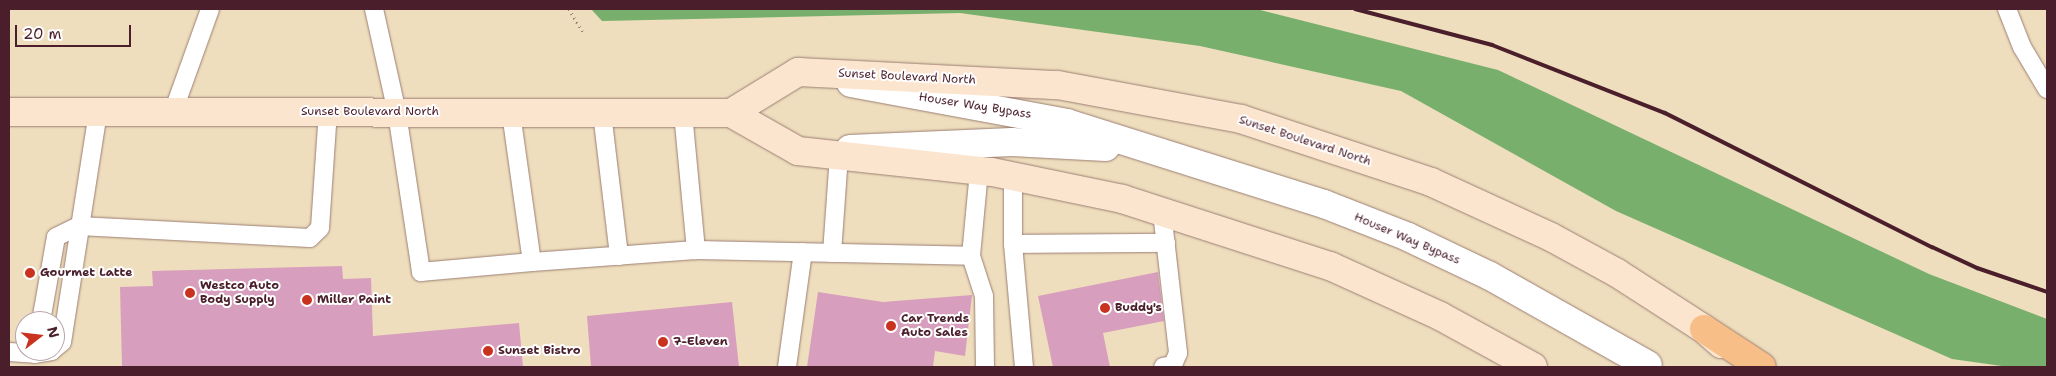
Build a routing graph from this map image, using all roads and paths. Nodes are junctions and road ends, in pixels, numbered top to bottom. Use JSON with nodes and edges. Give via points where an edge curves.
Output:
{"nodes":[{"id":1,"x":210,"y":9,"type":"edge"},
{"id":2,"x":374,"y":9,"type":"edge"},
{"id":3,"x":569,"y":9,"type":"edge"},
{"id":4,"x":2007,"y":9,"type":"edge"},
{"id":5,"x":584,"y":34,"type":"dead end"},
{"id":6,"x":798,"y":72,"type":"junction"},
{"id":7,"x":2047,"y":88,"type":"edge"},
{"id":8,"x":9,"y":112,"type":"edge"},
{"id":9,"x":98,"y":112,"type":"junction"},
{"id":10,"x":173,"y":112,"type":"junction"},
{"id":11,"x":328,"y":112,"type":"junction"},
{"id":12,"x":397,"y":112,"type":"junction"},
{"id":13,"x":511,"y":112,"type":"junction"},
{"id":14,"x":602,"y":113,"type":"junction"},
{"id":15,"x":683,"y":113,"type":"junction"},
{"id":16,"x":731,"y":113,"type":"junction"},
{"id":17,"x":798,"y":151,"type":"junction"},
{"id":18,"x":1150,"y":151,"type":"junction"},
{"id":19,"x":839,"y":156,"type":"junction"},
{"id":20,"x":979,"y":171,"type":"junction"},
{"id":21,"x":1013,"y":177,"type":"junction"},
{"id":22,"x":1162,"y":212,"type":"junction"},
{"id":23,"x":79,"y":226,"type":"junction"},
{"id":24,"x":1013,"y":244,"type":"junction"},
{"id":25,"x":1166,"y":244,"type":"junction"},
{"id":26,"x":696,"y":250,"type":"junction"},
{"id":27,"x":803,"y":252,"type":"junction"},
{"id":28,"x":832,"y":253,"type":"junction"},
{"id":29,"x":619,"y":256,"type":"junction"},
{"id":30,"x":971,"y":256,"type":"junction"},
{"id":31,"x":532,"y":262,"type":"junction"},
{"id":32,"x":43,"y":311,"type":"edge"},
{"id":33,"x":65,"y":322,"type":"edge"},
{"id":34,"x":1704,"y":329,"type":"junction"},
{"id":35,"x":1648,"y":365,"type":"dead end"},
{"id":36,"x":788,"y":367,"type":"edge"},
{"id":37,"x":985,"y":367,"type":"edge"},
{"id":38,"x":1024,"y":367,"type":"edge"},
{"id":39,"x":1163,"y":367,"type":"edge"},
{"id":40,"x":1532,"y":367,"type":"edge"},
{"id":41,"x":1749,"y":367,"type":"edge"},
{"id":42,"x":1762,"y":367,"type":"edge"}],
"edges":[{"from":1,"to":10,"type":"lane"},
{"from":2,"to":12,"type":"lane"},
{"from":3,"to":5,"type":"path"},
{"from":4,"to":7,"type":"lane","via":[[2022,47]]},
{"from":6,"to":16,"type":"main road"},
{"from":6,"to":18,"type":"street","name":"Houser Way Bypass","via":[[957,105],[1067,123]]},
{"from":6,"to":34,"type":"main road","name":"Sunset Boulevard North","via":[[1058,86],[1242,119],[1431,182],[1551,237],[1617,273]]},
{"from":8,"to":9,"type":"main road","name":"Sunset Boulevard North"},
{"from":9,"to":10,"type":"main road","name":"Sunset Boulevard North"},
{"from":9,"to":23,"type":"lane"},
{"from":10,"to":11,"type":"main road","name":"Sunset Boulevard North"},
{"from":11,"to":12,"type":"main road","name":"Sunset Boulevard North"},
{"from":11,"to":23,"type":"lane","via":[[320,228],[310,238]]},
{"from":12,"to":13,"type":"main road","name":"Sunset Boulevard North"},
{"from":12,"to":31,"type":"lane","via":[[421,272]]},
{"from":13,"to":14,"type":"main road","name":"Sunset Boulevard North"},
{"from":13,"to":31,"type":"lane"},
{"from":14,"to":15,"type":"main road","name":"Sunset Boulevard North"},
{"from":14,"to":29,"type":"lane"},
{"from":15,"to":16,"type":"main road","name":"Sunset Boulevard North"},
{"from":15,"to":26,"type":"lane"},
{"from":16,"to":17,"type":"main road","name":"Sunset Boulevard North"},
{"from":17,"to":18,"type":"street","name":"Houser Way Bypass","via":[[1012,142]]},
{"from":17,"to":19,"type":"main road","name":"Sunset Boulevard North"},
{"from":18,"to":35,"type":"street","name":"Houser Way Bypass","via":[[1247,178],[1408,238],[1571,318]]},
{"from":19,"to":20,"type":"main road","name":"Sunset Boulevard North"},
{"from":19,"to":28,"type":"lane"},
{"from":20,"to":21,"type":"main road","name":"Sunset Boulevard North"},
{"from":20,"to":30,"type":"lane"},
{"from":21,"to":22,"type":"main road","name":"Sunset Boulevard North","via":[[1122,199]]},
{"from":21,"to":24,"type":"lane"},
{"from":22,"to":25,"type":"lane"},
{"from":22,"to":40,"type":"main road","name":"Sunset Boulevard North","via":[[1330,266],[1440,316]]},
{"from":23,"to":32,"type":"lane","via":[[56,237]]},
{"from":23,"to":33,"type":"lane"},
{"from":24,"to":25,"type":"lane"},
{"from":24,"to":38,"type":"lane"},
{"from":25,"to":39,"type":"lane","via":[[1178,353],[1173,365]]},
{"from":26,"to":27,"type":"lane"},
{"from":26,"to":29,"type":"lane"},
{"from":27,"to":28,"type":"lane"},
{"from":27,"to":36,"type":"lane"},
{"from":28,"to":30,"type":"lane"},
{"from":29,"to":31,"type":"lane"},
{"from":30,"to":37,"type":"lane","via":[[984,296]]},
{"from":34,"to":41,"type":"main road","name":"Sunset Boulevard North"},
{"from":34,"to":42,"type":"highway"}]}
